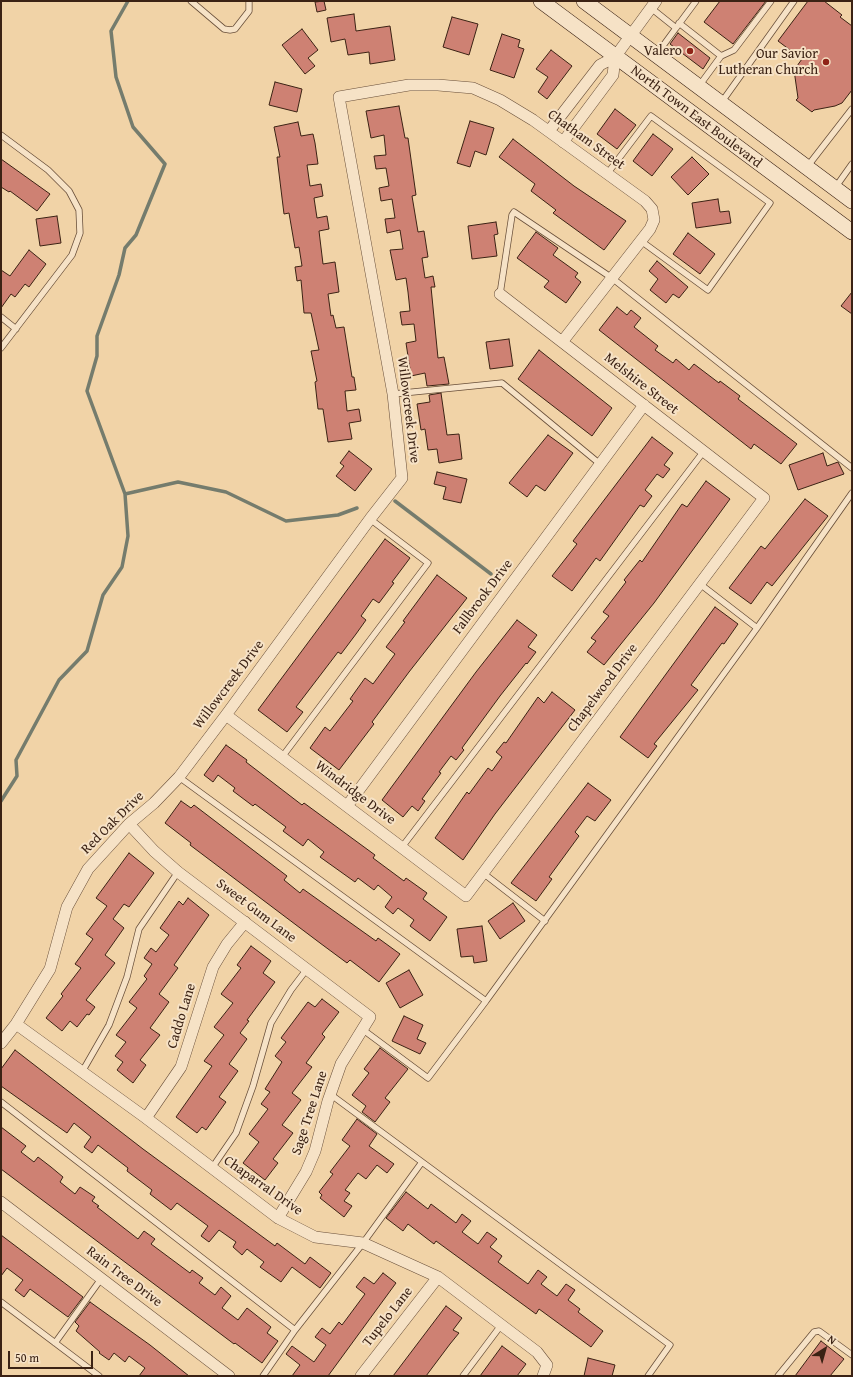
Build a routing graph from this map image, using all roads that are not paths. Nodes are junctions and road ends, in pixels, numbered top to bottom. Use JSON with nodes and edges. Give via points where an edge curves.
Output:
{"nodes":[{"id":1,"x":191,"y":1,"type":"edge"},
{"id":2,"x":249,"y":1,"type":"edge"},
{"id":3,"x":541,"y":1,"type":"edge"},
{"id":4,"x":584,"y":1,"type":"edge"},
{"id":5,"x":696,"y":1,"type":"edge"},
{"id":6,"x":770,"y":1,"type":"edge"},
{"id":7,"x":794,"y":1,"type":"edge"},
{"id":8,"x":654,"y":4,"type":"edge"},
{"id":9,"x":677,"y":26,"type":"junction"},
{"id":10,"x":630,"y":36,"type":"junction"},
{"id":11,"x":656,"y":55,"type":"junction"},
{"id":12,"x":721,"y":56,"type":"junction"},
{"id":13,"x":615,"y":57,"type":"junction"},
{"id":14,"x":698,"y":86,"type":"junction"},
{"id":15,"x":339,"y":97,"type":"joint"},
{"id":16,"x":721,"y":103,"type":"junction"},
{"id":17,"x":852,"y":109,"type":"edge"},
{"id":18,"x":549,"y":131,"type":"junction"},
{"id":19,"x":1,"y":135,"type":"edge"},
{"id":20,"x":563,"y":142,"type":"junction"},
{"id":21,"x":852,"y":164,"type":"edge"},
{"id":22,"x":806,"y":167,"type":"junction"},
{"id":23,"x":607,"y":174,"type":"junction"},
{"id":24,"x":792,"y":188,"type":"junction"},
{"id":25,"x":835,"y":188,"type":"junction"},
{"id":26,"x":852,"y":201,"type":"edge"},
{"id":27,"x":852,"y":232,"type":"edge"},
{"id":28,"x":641,"y":241,"type":"junction"},
{"id":29,"x":612,"y":278,"type":"junction"},
{"id":30,"x":500,"y":294,"type":"joint"},
{"id":31,"x":1,"y":317,"type":"edge"},
{"id":32,"x":16,"y":329,"type":"junction"},
{"id":33,"x":562,"y":342,"type":"junction"},
{"id":34,"x":1,"y":348,"type":"edge"},
{"id":35,"x":393,"y":394,"type":"junction"},
{"id":36,"x":644,"y":405,"type":"junction"},
{"id":37,"x":704,"y":452,"type":"junction"},
{"id":38,"x":600,"y":464,"type":"junction"},
{"id":39,"x":852,"y":468,"type":"edge"},
{"id":40,"x":852,"y":493,"type":"edge"},
{"id":41,"x":764,"y":498,"type":"joint"},
{"id":42,"x":370,"y":519,"type":"junction"},
{"id":43,"x":700,"y":584,"type":"junction"},
{"id":44,"x":756,"y":628,"type":"junction"},
{"id":45,"x":226,"y":715,"type":"junction"},
{"id":46,"x":282,"y":757,"type":"junction"},
{"id":47,"x":179,"y":777,"type":"junction"},
{"id":48,"x":347,"y":806,"type":"junction"},
{"id":49,"x":129,"y":824,"type":"junction"},
{"id":50,"x":402,"y":847,"type":"junction"},
{"id":51,"x":178,"y":872,"type":"junction"},
{"id":52,"x":483,"y":874,"type":"junction"},
{"id":53,"x":466,"y":896,"type":"joint"},
{"id":54,"x":545,"y":921,"type":"junction"},
{"id":55,"x":245,"y":922,"type":"junction"},
{"id":56,"x":307,"y":969,"type":"junction"},
{"id":57,"x":486,"y":1002,"type":"junction"},
{"id":58,"x":370,"y":1017,"type":"joint"},
{"id":59,"x":16,"y":1024,"type":"junction"},
{"id":60,"x":362,"y":1029,"type":"junction"},
{"id":61,"x":1,"y":1043,"type":"edge"},
{"id":62,"x":82,"y":1072,"type":"junction"},
{"id":63,"x":330,"y":1094,"type":"junction"},
{"id":64,"x":1,"y":1102,"type":"edge"},
{"id":65,"x":146,"y":1118,"type":"junction"},
{"id":66,"x":422,"y":1162,"type":"junction"},
{"id":67,"x":212,"y":1168,"type":"junction"},
{"id":68,"x":1,"y":1202,"type":"edge"},
{"id":69,"x":278,"y":1218,"type":"junction"},
{"id":70,"x":363,"y":1243,"type":"junction"},
{"id":71,"x":438,"y":1277,"type":"junction"},
{"id":72,"x":101,"y":1279,"type":"junction"},
{"id":73,"x":1,"y":1302,"type":"edge"},
{"id":74,"x":502,"y":1324,"type":"junction"},
{"id":75,"x":295,"y":1330,"type":"junction"},
{"id":76,"x":55,"y":1343,"type":"junction"},
{"id":77,"x":852,"y":1355,"type":"edge"},
{"id":78,"x":99,"y":1376,"type":"edge"},
{"id":79,"x":229,"y":1376,"type":"edge"},
{"id":80,"x":263,"y":1376,"type":"edge"},
{"id":81,"x":361,"y":1376,"type":"edge"},
{"id":82,"x":463,"y":1376,"type":"edge"},
{"id":83,"x":543,"y":1376,"type":"edge"},
{"id":84,"x":648,"y":1376,"type":"edge"},
{"id":85,"x":778,"y":1376,"type":"edge"}],
"edges":[{"from":1,"to":2,"type":"lane","via":[[224,29],[230,30],[235,29],[249,11]]},
{"from":3,"to":13,"type":"main road","name":"North Town East Boulevard"},
{"from":4,"to":10,"type":"main road","name":"North Town East Boulevard"},
{"from":5,"to":9,"type":"lane"},
{"from":6,"to":12,"type":"lane","via":[[734,50]]},
{"from":7,"to":16,"type":"lane"},
{"from":8,"to":9,"type":"lane"},
{"from":8,"to":10,"type":"street"},
{"from":9,"to":11,"type":"lane"},
{"from":9,"to":12,"type":"lane"},
{"from":10,"to":11,"type":"main road","name":"North Town East Boulevard"},
{"from":10,"to":13,"type":"street"},
{"from":11,"to":14,"type":"main road","name":"North Town East Boulevard"},
{"from":12,"to":14,"type":"lane"},
{"from":13,"to":18,"type":"street","via":[[600,65]]},
{"from":13,"to":20,"type":"street","via":[[613,75]]},
{"from":13,"to":24,"type":"main road","name":"North Town East Boulevard"},
{"from":14,"to":16,"type":"main road","name":"North Town East Boulevard"},
{"from":15,"to":18,"type":"street","name":"Chatham Street","via":[[409,85],[438,84],[473,88],[500,100]]},
{"from":15,"to":35,"type":"street","name":"Willowcreek Drive"},
{"from":16,"to":22,"type":"main road","name":"North Town East Boulevard"},
{"from":17,"to":22,"type":"lane"},
{"from":18,"to":20,"type":"street","name":"Chatham Street"},
{"from":19,"to":32,"type":"lane","via":[[48,170],[69,191],[79,210],[80,233],[72,255]]},
{"from":20,"to":23,"type":"street","name":"Chatham Street"},
{"from":21,"to":25,"type":"lane"},
{"from":22,"to":24,"type":"main road"},
{"from":22,"to":25,"type":"main road","name":"North Town East Boulevard"},
{"from":23,"to":28,"type":"street","name":"Chatham Street","via":[[645,201],[652,209],[654,220]]},
{"from":23,"to":28,"type":"lane","via":[[650,116],[770,203],[708,290]]},
{"from":24,"to":27,"type":"main road","name":"North Town East Boulevard"},
{"from":25,"to":26,"type":"main road","name":"North Town East Boulevard"},
{"from":28,"to":29,"type":"street","name":"Chatham Street"},
{"from":29,"to":30,"type":"lane","via":[[514,212]]},
{"from":29,"to":33,"type":"street","name":"Chatham Street"},
{"from":29,"to":39,"type":"lane"},
{"from":30,"to":33,"type":"street","name":"Melshire Street"},
{"from":31,"to":32,"type":"lane"},
{"from":32,"to":34,"type":"lane"},
{"from":33,"to":36,"type":"street","name":"Melshire Street"},
{"from":35,"to":38,"type":"lane","via":[[502,383]]},
{"from":35,"to":42,"type":"street","name":"Willowcreek Drive","via":[[402,478]]},
{"from":36,"to":37,"type":"street","name":"Melshire Street"},
{"from":36,"to":38,"type":"street","name":"Fallbrook Drive"},
{"from":37,"to":41,"type":"street","name":"Melshire Street"},
{"from":37,"to":50,"type":"lane"},
{"from":38,"to":48,"type":"street","name":"Fallbrook Drive"},
{"from":40,"to":44,"type":"lane"},
{"from":41,"to":43,"type":"street","name":"Chapelwood Drive"},
{"from":42,"to":45,"type":"street","name":"Willowcreek Drive"},
{"from":42,"to":46,"type":"lane","via":[[428,562]]},
{"from":43,"to":44,"type":"lane"},
{"from":43,"to":52,"type":"street","name":"Chapelwood Drive"},
{"from":44,"to":54,"type":"lane"},
{"from":45,"to":46,"type":"street","name":"Windridge Drive"},
{"from":45,"to":47,"type":"street","name":"Willowcreek Drive"},
{"from":46,"to":48,"type":"street","name":"Windridge Drive"},
{"from":47,"to":49,"type":"street","name":"Red Oak Drive"},
{"from":47,"to":57,"type":"lane"},
{"from":48,"to":50,"type":"street","name":"Windridge Drive"},
{"from":49,"to":51,"type":"street","name":"Sweet Gum Lane"},
{"from":49,"to":59,"type":"street","name":"Red Oak Drive","via":[[88,869],[67,906],[50,969]]},
{"from":50,"to":53,"type":"street","name":"Windridge Drive"},
{"from":51,"to":55,"type":"street","name":"Sweet Gum Lane"},
{"from":51,"to":62,"type":"lane","via":[[139,929],[127,977],[109,1025]]},
{"from":52,"to":53,"type":"street","name":"Chapelwood Drive"},
{"from":52,"to":54,"type":"lane"},
{"from":54,"to":57,"type":"lane"},
{"from":55,"to":56,"type":"street","name":"Sweet Gum Lane"},
{"from":55,"to":65,"type":"street","name":"Caddo Lane","via":[[213,967],[181,1067]]},
{"from":56,"to":58,"type":"street","name":"Sweet Gum Lane"},
{"from":56,"to":67,"type":"lane","via":[[270,1023],[254,1086],[236,1133]]},
{"from":57,"to":60,"type":"lane","via":[[428,1078]]},
{"from":58,"to":60,"type":"street","name":"Sage Tree Lane"},
{"from":59,"to":61,"type":"street","name":"Red Oak Drive"},
{"from":59,"to":62,"type":"street","name":"Chaparral Drive"},
{"from":60,"to":63,"type":"street","name":"Sage Tree Lane","via":[[341,1064]]},
{"from":62,"to":65,"type":"street","name":"Chaparral Drive"},
{"from":63,"to":66,"type":"lane"},
{"from":63,"to":69,"type":"street","name":"Sage Tree Lane","via":[[315,1151],[306,1172]]},
{"from":64,"to":75,"type":"lane"},
{"from":65,"to":67,"type":"street","name":"Chaparral Drive"},
{"from":66,"to":70,"type":"lane"},
{"from":66,"to":84,"type":"lane","via":[[670,1345]]},
{"from":67,"to":69,"type":"street","name":"Chaparral Drive"},
{"from":68,"to":72,"type":"street","name":"Rain Tree Drive"},
{"from":69,"to":70,"type":"street","name":"Chaparral Drive","via":[[315,1237]]},
{"from":70,"to":71,"type":"street","name":"Chaparral Drive"},
{"from":70,"to":75,"type":"lane"},
{"from":71,"to":74,"type":"street","name":"Chaparral Drive"},
{"from":71,"to":81,"type":"street","name":"Tupelo Lane"},
{"from":72,"to":76,"type":"lane"},
{"from":72,"to":79,"type":"street","name":"Rain Tree Drive"},
{"from":73,"to":76,"type":"lane"},
{"from":74,"to":82,"type":"lane"},
{"from":74,"to":83,"type":"street","name":"Chaparral Drive","via":[[537,1352],[547,1365]]},
{"from":75,"to":80,"type":"lane"},
{"from":76,"to":78,"type":"lane"},
{"from":77,"to":85,"type":"lane","via":[[820,1331],[814,1332]]}]}
